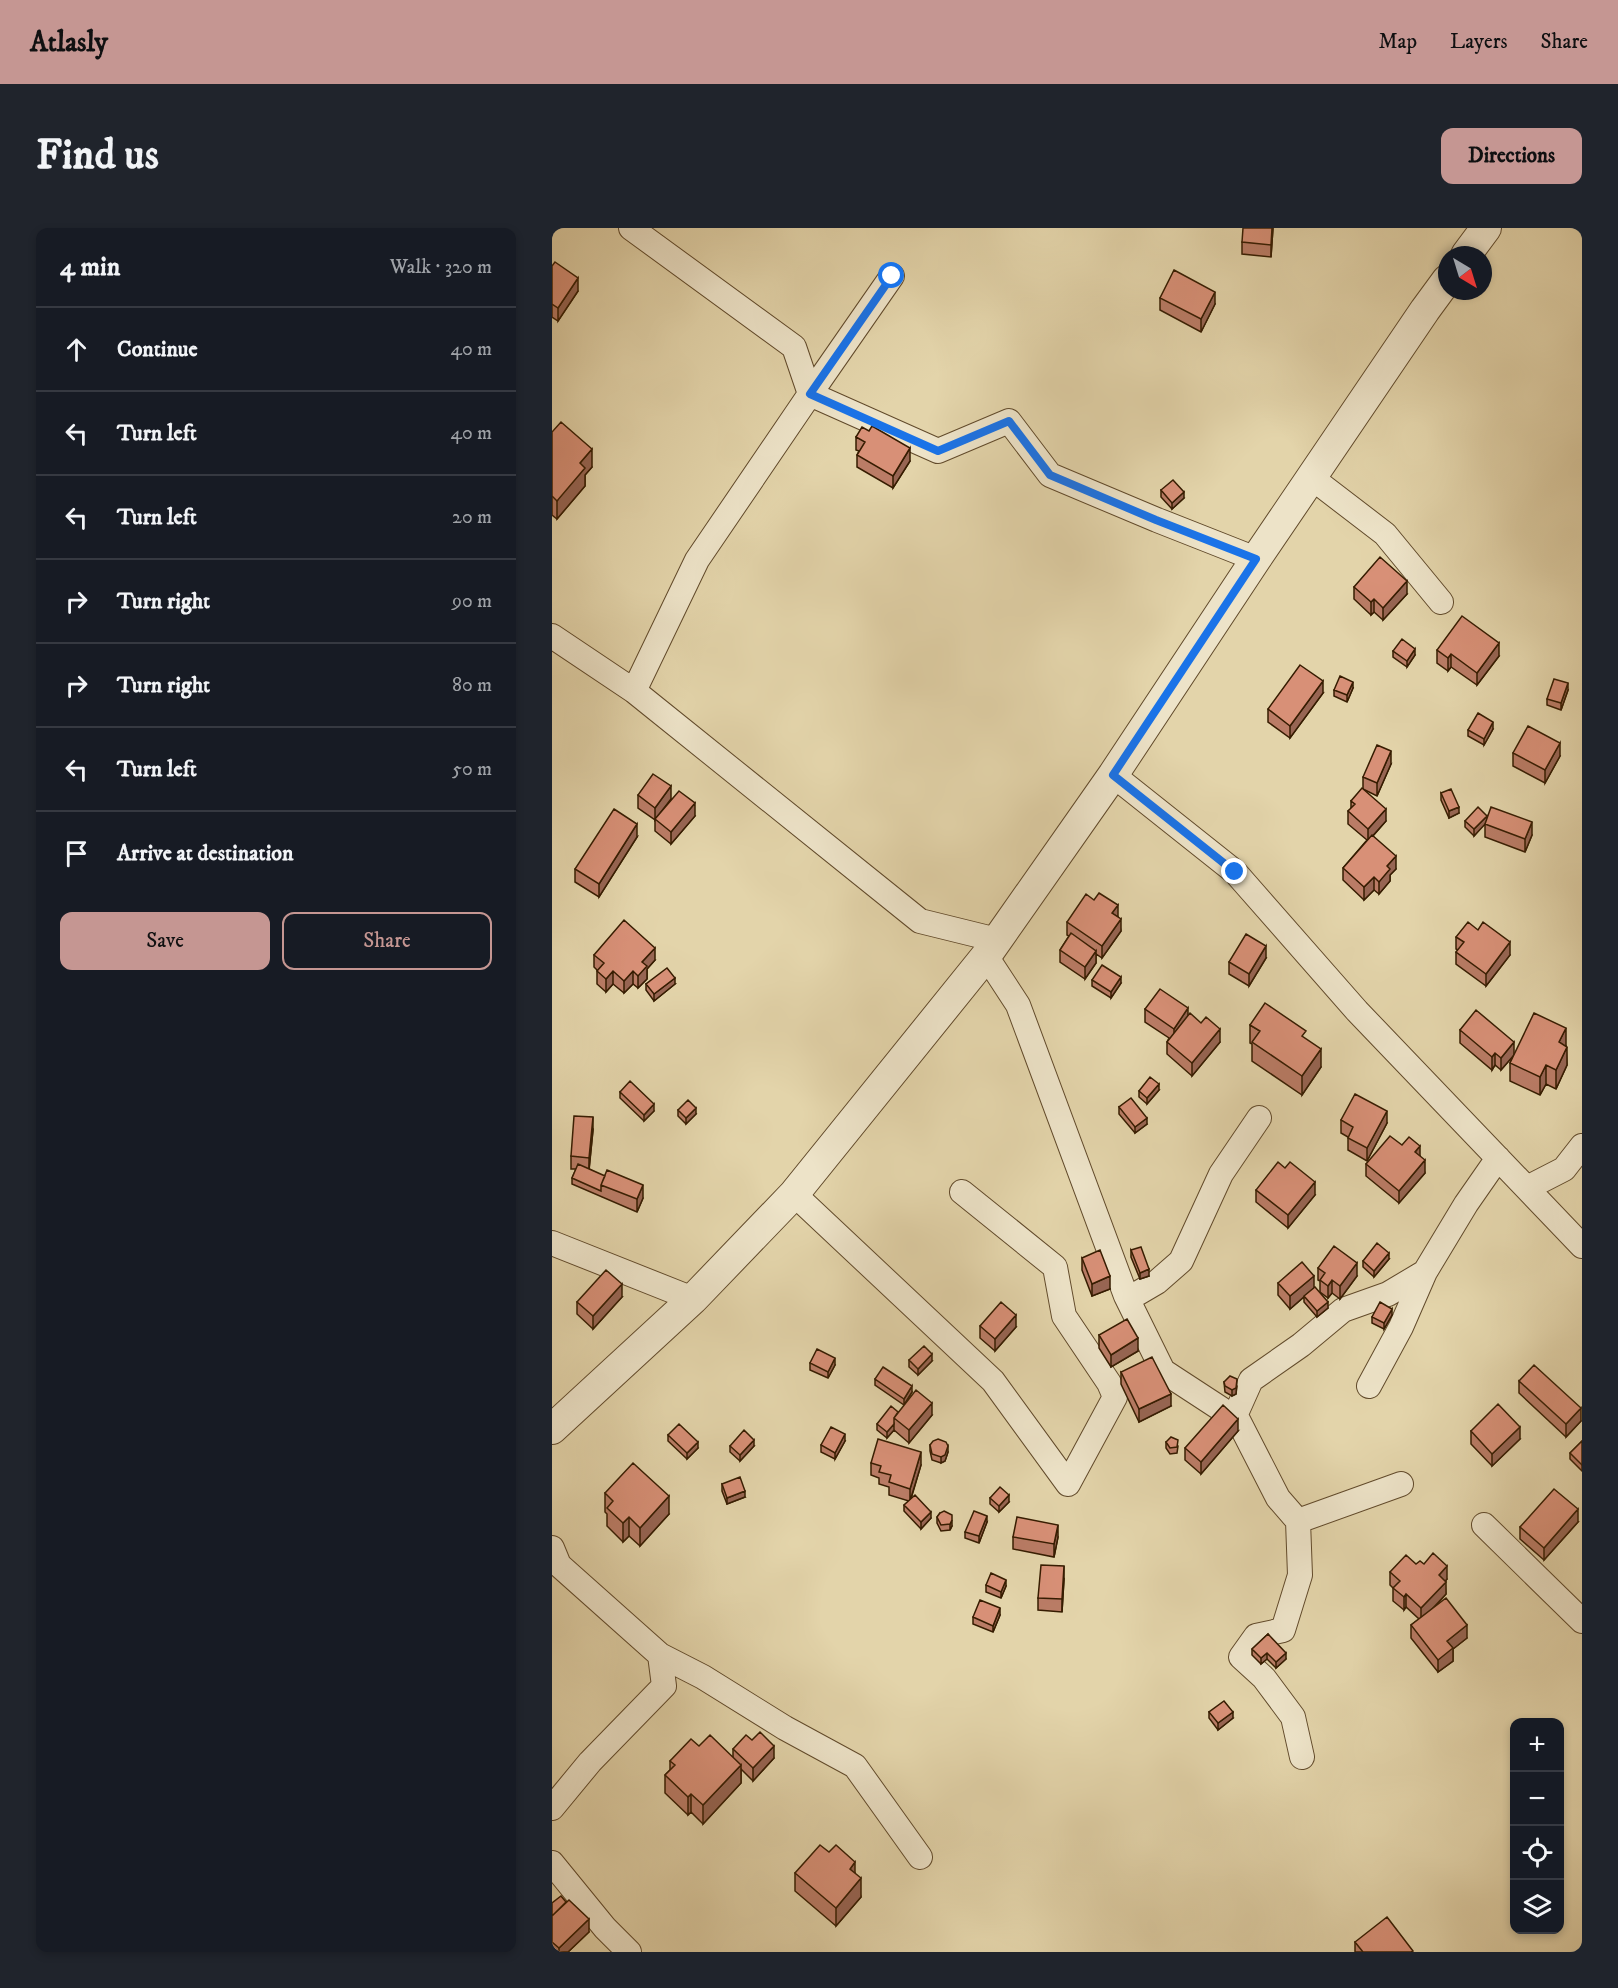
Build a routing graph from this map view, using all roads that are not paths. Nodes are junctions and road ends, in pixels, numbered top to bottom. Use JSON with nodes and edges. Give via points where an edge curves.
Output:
{"nodes":[{"id":1,"x":631,"y":228,"type":"edge"},
{"id":2,"x":1486,"y":228,"type":"edge"},
{"id":3,"x":1473,"y":246,"type":"edge"},
{"id":4,"x":892,"y":276,"type":"dead end"},
{"id":5,"x":1438,"y":292,"type":"edge"},
{"id":6,"x":810,"y":394,"type":"junction"},
{"id":7,"x":1312,"y":478,"type":"junction"},
{"id":8,"x":1256,"y":559,"type":"junction"},
{"id":9,"x":1441,"y":603,"type":"dead end"},
{"id":10,"x":552,"y":636,"type":"edge"},
{"id":11,"x":634,"y":691,"type":"junction"},
{"id":12,"x":1113,"y":775,"type":"junction"},
{"id":13,"x":992,"y":948,"type":"junction"},
{"id":14,"x":1259,"y":1118,"type":"dead end"},
{"id":15,"x":1582,"y":1146,"type":"edge"},
{"id":16,"x":1498,"y":1158,"type":"junction"},
{"id":17,"x":1527,"y":1188,"type":"junction"},
{"id":18,"x":962,"y":1192,"type":"dead end"},
{"id":19,"x":794,"y":1194,"type":"junction"},
{"id":20,"x":552,"y":1243,"type":"edge"},
{"id":21,"x":1582,"y":1246,"type":"edge"},
{"id":22,"x":1425,"y":1272,"type":"junction"},
{"id":23,"x":693,"y":1299,"type":"junction"},
{"id":24,"x":1128,"y":1299,"type":"junction"},
{"id":25,"x":1369,"y":1386,"type":"dead end"},
{"id":26,"x":1234,"y":1418,"type":"junction"},
{"id":27,"x":552,"y":1429,"type":"edge"},
{"id":28,"x":1401,"y":1484,"type":"dead end"},
{"id":29,"x":1298,"y":1521,"type":"junction"},
{"id":30,"x":1484,"y":1525,"type":"dead end"},
{"id":31,"x":552,"y":1548,"type":"edge"},
{"id":32,"x":1582,"y":1621,"type":"edge"},
{"id":33,"x":660,"y":1655,"type":"junction"},
{"id":34,"x":1302,"y":1757,"type":"dead end"},
{"id":35,"x":552,"y":1808,"type":"edge"},
{"id":36,"x":920,"y":1857,"type":"dead end"},
{"id":37,"x":552,"y":1863,"type":"edge"},
{"id":38,"x":629,"y":1952,"type":"edge"}],
"edges":[{"from":1,"to":6,"type":"street","via":[[794,347]]},
{"from":2,"to":3,"type":"street"},
{"from":4,"to":6,"type":"street"},
{"from":5,"to":7,"type":"street"},
{"from":6,"to":8,"type":"street","via":[[938,451],[1009,421],[1050,475]]},
{"from":6,"to":11,"type":"street","via":[[697,560]]},
{"from":7,"to":8,"type":"street"},
{"from":7,"to":9,"type":"street","via":[[1385,534]]},
{"from":8,"to":12,"type":"street"},
{"from":10,"to":11,"type":"street"},
{"from":11,"to":13,"type":"street","via":[[920,921]]},
{"from":12,"to":13,"type":"street"},
{"from":12,"to":16,"type":"street","via":[[1235,872],[1357,1011]]},
{"from":13,"to":19,"type":"street"},
{"from":13,"to":24,"type":"street","via":[[1018,1005]]},
{"from":14,"to":24,"type":"street","via":[[1221,1174],[1181,1260],[1157,1282]]},
{"from":15,"to":17,"type":"street","via":[[1564,1169]]},
{"from":16,"to":17,"type":"street"},
{"from":16,"to":22,"type":"street"},
{"from":17,"to":21,"type":"street"},
{"from":18,"to":19,"type":"street","via":[[1055,1268],[1064,1316],[1115,1397],[1068,1484],[993,1381]]},
{"from":19,"to":23,"type":"street"},
{"from":20,"to":23,"type":"street"},
{"from":22,"to":25,"type":"street"},
{"from":22,"to":26,"type":"street","via":[[1388,1294],[1343,1310],[1251,1380]]},
{"from":23,"to":27,"type":"street"},
{"from":24,"to":26,"type":"street","via":[[1163,1371]]},
{"from":26,"to":29,"type":"street","via":[[1278,1498]]},
{"from":28,"to":29,"type":"street"},
{"from":29,"to":34,"type":"street","via":[[1300,1575],[1283,1630],[1257,1636],[1241,1657],[1264,1678],[1293,1717]]},
{"from":30,"to":32,"type":"street"},
{"from":31,"to":33,"type":"street","via":[[559,1566]]},
{"from":33,"to":35,"type":"street","via":[[664,1686],[590,1762]]},
{"from":33,"to":36,"type":"street","via":[[855,1766]]},
{"from":37,"to":38,"type":"street"}]}
